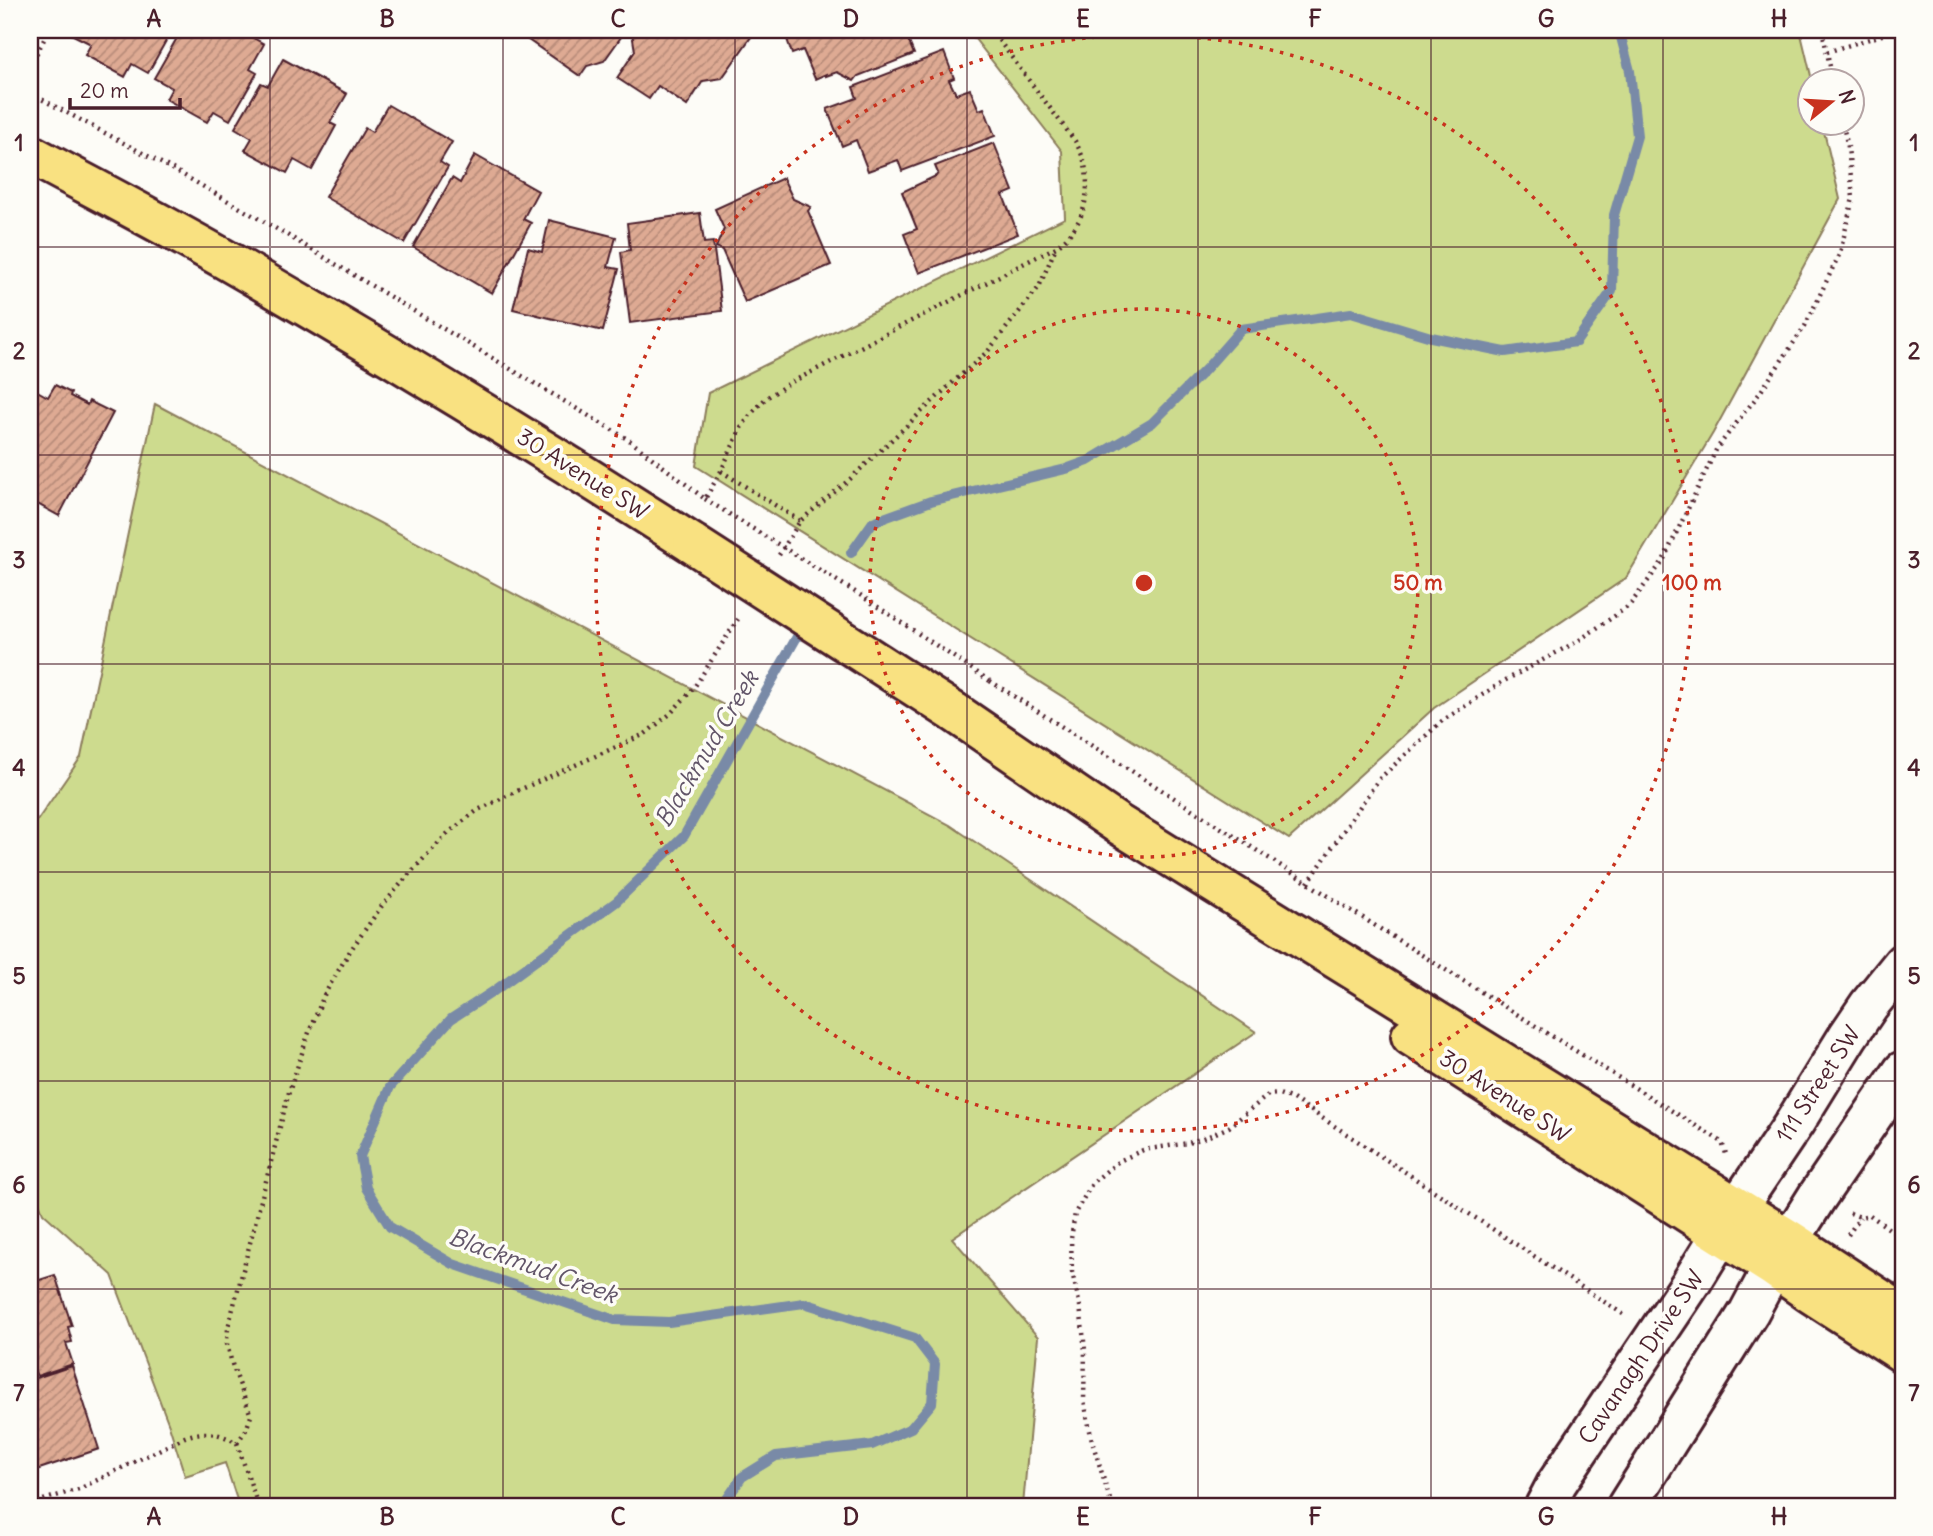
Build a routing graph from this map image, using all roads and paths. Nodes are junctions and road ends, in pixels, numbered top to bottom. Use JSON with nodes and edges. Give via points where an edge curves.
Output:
{"nodes":[{"id":1,"x":49,"y":30,"type":"edge"},
{"id":2,"x":991,"y":30,"type":"edge"},
{"id":3,"x":1822,"y":30,"type":"edge"},
{"id":4,"x":1898,"y":30,"type":"edge"},
{"id":5,"x":1827,"y":52,"type":"junction"},
{"id":6,"x":30,"y":66,"type":"edge"},
{"id":7,"x":1830,"y":66,"type":"edge"},
{"id":8,"x":30,"y":93,"type":"edge"},
{"id":9,"x":1845,"y":136,"type":"edge"},
{"id":10,"x":30,"y":154,"type":"edge"},
{"id":11,"x":1056,"y":247,"type":"junction"},
{"id":12,"x":721,"y":471,"type":"junction"},
{"id":13,"x":705,"y":499,"type":"junction"},
{"id":14,"x":800,"y":521,"type":"junction"},
{"id":15,"x":772,"y":566,"type":"dead end"},
{"id":16,"x":743,"y":611,"type":"dead end"},
{"id":17,"x":1308,"y":883,"type":"junction"},
{"id":18,"x":1903,"y":962,"type":"edge"},
{"id":19,"x":1903,"y":1072,"type":"edge"},
{"id":20,"x":1727,"y":1157,"type":"dead end"},
{"id":21,"x":1860,"y":1217,"type":"dead end"},
{"id":22,"x":1729,"y":1221,"type":"junction"},
{"id":23,"x":1903,"y":1239,"type":"edge"},
{"id":24,"x":1782,"y":1253,"type":"junction"},
{"id":25,"x":1903,"y":1314,"type":"edge"},
{"id":26,"x":1630,"y":1319,"type":"dead end"},
{"id":27,"x":1903,"y":1353,"type":"edge"},
{"id":28,"x":237,"y":1443,"type":"junction"},
{"id":29,"x":30,"y":1504,"type":"edge"},
{"id":30,"x":258,"y":1506,"type":"edge"},
{"id":31,"x":1112,"y":1506,"type":"edge"},
{"id":32,"x":1545,"y":1506,"type":"edge"},
{"id":33,"x":1627,"y":1506,"type":"edge"}],
"edges":[{"from":1,"to":6,"type":"path"},
{"from":2,"to":11,"type":"path","via":[[1075,141],[1084,160],[1086,199],[1080,219]]},
{"from":3,"to":5,"type":"path"},
{"from":4,"to":5,"type":"path"},
{"from":5,"to":7,"type":"path"},
{"from":8,"to":13,"type":"path","via":[[191,179],[629,440]]},
{"from":9,"to":17,"type":"path","via":[[1853,198],[1840,253],[1805,326],[1717,448],[1662,561],[1629,606],[1578,642],[1442,720],[1378,780]]},
{"from":10,"to":22,"type":"main road","name":"30 Avenue SW","bridge":true,"via":[[224,259],[542,447]]},
{"from":11,"to":12,"type":"path","via":[[766,398],[741,428]]},
{"from":11,"to":14,"type":"path","via":[[1039,287],[988,351]]},
{"from":12,"to":13,"type":"path"},
{"from":12,"to":14,"type":"path"},
{"from":13,"to":17,"type":"path","bridge":true},
{"from":14,"to":15,"type":"path"},
{"from":16,"to":28,"type":"path","via":[[693,690],[670,715],[645,734],[478,810],[411,872],[349,951],[324,996],[289,1092],[228,1328],[232,1364],[251,1416]]},
{"from":17,"to":20,"type":"path","via":[[1721,1142]]},
{"from":18,"to":22,"type":"street","name":"111 Street SW","via":[[1848,1036]]},
{"from":19,"to":24,"type":"street"},
{"from":21,"to":23,"type":"path","via":[[1870,1215]]},
{"from":22,"to":24,"type":"main road","name":"30 Avenue SW"},
{"from":22,"to":32,"type":"street","name":"Cavanagh Drive SW"},
{"from":24,"to":25,"type":"main road","name":"30 Avenue SW"},
{"from":24,"to":27,"type":"main road","name":"30 Avenue SW","via":[[1810,1293]]},
{"from":24,"to":33,"type":"street"},
{"from":26,"to":31,"type":"path","via":[[1293,1098],[1268,1095],[1229,1127],[1209,1136],[1143,1150],[1119,1161],[1093,1182],[1075,1213],[1072,1272],[1085,1350],[1084,1400]]},
{"from":28,"to":29,"type":"path","via":[[224,1435],[199,1432],[79,1489]]},
{"from":28,"to":30,"type":"path"}]}
